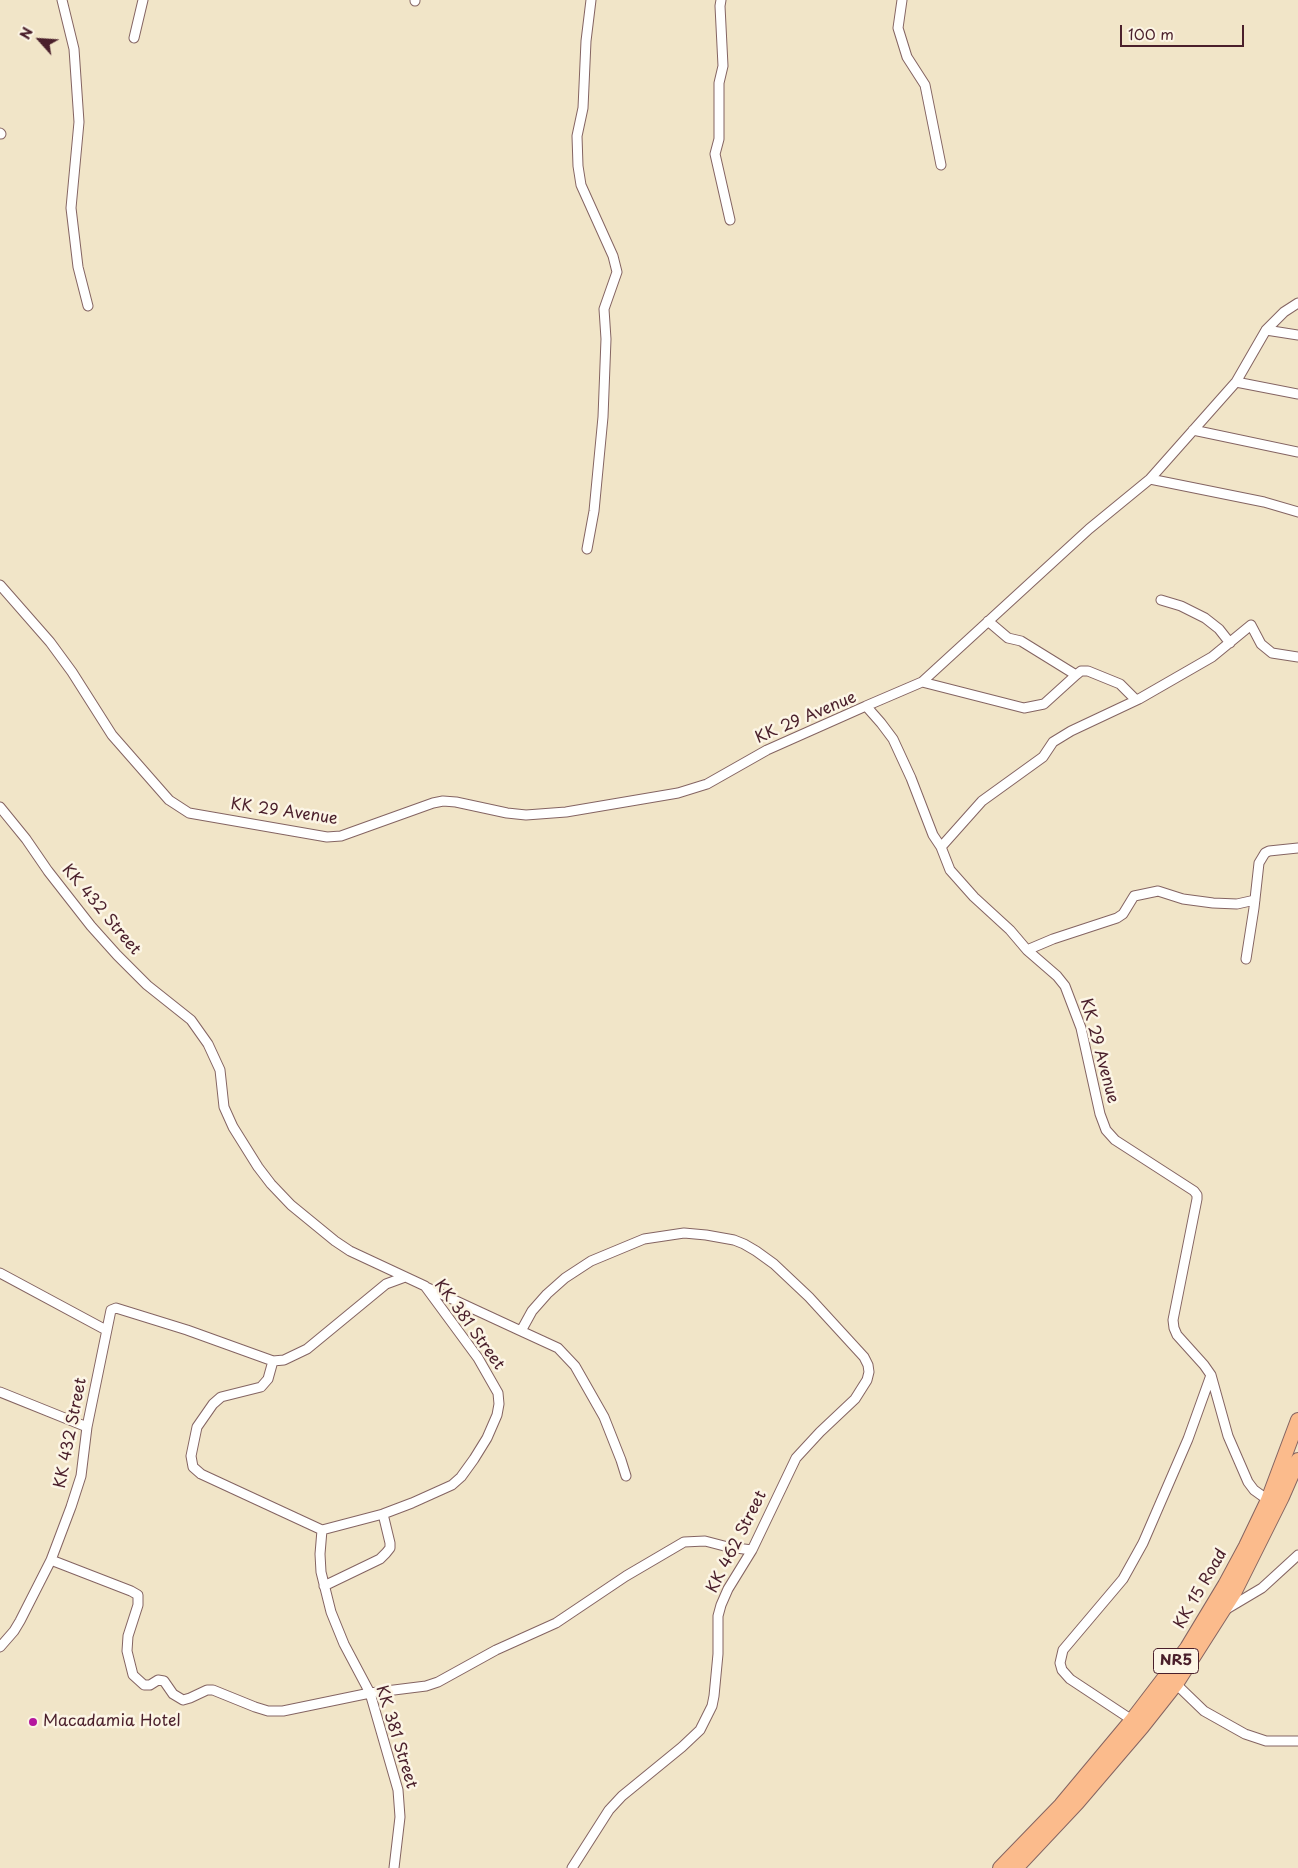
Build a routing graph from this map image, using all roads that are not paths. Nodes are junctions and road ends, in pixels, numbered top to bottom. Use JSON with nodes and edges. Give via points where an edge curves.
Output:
{"nodes":[{"id":1,"x":62,"y":0,"type":"edge"},
{"id":2,"x":143,"y":0,"type":"edge"},
{"id":3,"x":591,"y":0,"type":"edge"},
{"id":4,"x":721,"y":0,"type":"edge"},
{"id":5,"x":902,"y":0,"type":"edge"},
{"id":6,"x":134,"y":38,"type":"dead end"},
{"id":7,"x":941,"y":165,"type":"dead end"},
{"id":8,"x":730,"y":220,"type":"dead end"},
{"id":9,"x":1298,"y":302,"type":"edge"},
{"id":10,"x":88,"y":306,"type":"dead end"},
{"id":11,"x":1266,"y":330,"type":"junction"},
{"id":12,"x":1298,"y":335,"type":"edge"},
{"id":13,"x":1236,"y":382,"type":"junction"},
{"id":14,"x":1298,"y":394,"type":"edge"},
{"id":15,"x":1193,"y":430,"type":"junction"},
{"id":16,"x":1298,"y":452,"type":"edge"},
{"id":17,"x":1150,"y":479,"type":"junction"},
{"id":18,"x":1298,"y":512,"type":"edge"},
{"id":19,"x":587,"y":550,"type":"dead end"},
{"id":20,"x":0,"y":585,"type":"edge"},
{"id":21,"x":1161,"y":600,"type":"dead end"},
{"id":22,"x":988,"y":621,"type":"junction"},
{"id":23,"x":1230,"y":643,"type":"junction"},
{"id":24,"x":1298,"y":657,"type":"edge"},
{"id":25,"x":1076,"y":675,"type":"junction"},
{"id":26,"x":922,"y":682,"type":"junction"},
{"id":27,"x":1136,"y":700,"type":"junction"},
{"id":28,"x":866,"y":706,"type":"junction"},
{"id":29,"x":0,"y":807,"type":"edge"},
{"id":30,"x":941,"y":848,"type":"junction"},
{"id":31,"x":1298,"y":848,"type":"edge"},
{"id":32,"x":1255,"y":900,"type":"junction"},
{"id":33,"x":1028,"y":950,"type":"junction"},
{"id":34,"x":1246,"y":959,"type":"dead end"},
{"id":35,"x":191,"y":1020,"type":"joint"},
{"id":36,"x":0,"y":1273,"type":"edge"},
{"id":37,"x":404,"y":1277,"type":"junction"},
{"id":38,"x":424,"y":1286,"type":"junction"},
{"id":39,"x":106,"y":1330,"type":"junction"},
{"id":40,"x":521,"y":1331,"type":"junction"},
{"id":41,"x":273,"y":1361,"type":"junction"},
{"id":42,"x":1211,"y":1375,"type":"junction"},
{"id":43,"x":0,"y":1392,"type":"edge"},
{"id":44,"x":1298,"y":1420,"type":"edge"},
{"id":45,"x":87,"y":1427,"type":"junction"},
{"id":46,"x":1298,"y":1460,"type":"edge"},
{"id":47,"x":626,"y":1476,"type":"dead end"},
{"id":48,"x":1268,"y":1500,"type":"junction"},
{"id":49,"x":383,"y":1514,"type":"junction"},
{"id":50,"x":322,"y":1530,"type":"junction"},
{"id":51,"x":752,"y":1550,"type":"junction"},
{"id":52,"x":1298,"y":1555,"type":"edge"},
{"id":53,"x":51,"y":1560,"type":"junction"},
{"id":54,"x":324,"y":1586,"type":"junction"},
{"id":55,"x":1224,"y":1611,"type":"junction"},
{"id":56,"x":0,"y":1647,"type":"edge"},
{"id":57,"x":1176,"y":1684,"type":"junction"},
{"id":58,"x":370,"y":1693,"type":"junction"},
{"id":59,"x":1137,"y":1724,"type":"junction"},
{"id":60,"x":1298,"y":1741,"type":"edge"},
{"id":61,"x":394,"y":1868,"type":"edge"},
{"id":62,"x":572,"y":1868,"type":"edge"},
{"id":63,"x":1000,"y":1868,"type":"edge"},
{"id":64,"x":1016,"y":1868,"type":"edge"}],
"edges":[{"from":1,"to":10,"type":"street","via":[[74,49],[79,122],[71,208],[78,267]]},
{"from":2,"to":6,"type":"street"},
{"from":3,"to":19,"type":"street","via":[[583,108],[577,136],[578,171],[581,185],[617,265],[617,272],[604,309],[603,417]]},
{"from":4,"to":8,"type":"street","via":[[723,66],[719,83],[719,139],[715,154]]},
{"from":5,"to":7,"type":"street","via":[[898,28],[907,57],[925,85]]},
{"from":9,"to":11,"type":"street"},
{"from":11,"to":12,"type":"street"},
{"from":11,"to":13,"type":"street"},
{"from":13,"to":14,"type":"street"},
{"from":13,"to":15,"type":"street"},
{"from":15,"to":16,"type":"street"},
{"from":15,"to":17,"type":"street"},
{"from":17,"to":18,"type":"street"},
{"from":17,"to":22,"type":"street","via":[[1089,529]]},
{"from":20,"to":28,"type":"street","name":"KK 29 Avenue","via":[[50,642],[112,735],[169,800],[189,813],[327,837],[341,836],[443,801],[526,815],[566,812],[678,793],[707,784],[767,750]]},
{"from":21,"to":23,"type":"street","via":[[1206,618]]},
{"from":22,"to":25,"type":"street","via":[[1008,638],[1021,641]]},
{"from":22,"to":26,"type":"street"},
{"from":23,"to":24,"type":"street","via":[[1251,625],[1261,644],[1272,653]]},
{"from":23,"to":27,"type":"street","via":[[1212,657]]},
{"from":25,"to":26,"type":"street","via":[[1044,704],[1024,708]]},
{"from":25,"to":27,"type":"street","via":[[1088,670],[1120,684]]},
{"from":26,"to":28,"type":"street"},
{"from":27,"to":30,"type":"street","via":[[1053,742],[1043,757],[978,805]]},
{"from":28,"to":30,"type":"street","name":"KK 29 Avenue","via":[[892,739]]},
{"from":29,"to":35,"type":"street","name":"KK 432 Street","via":[[117,956]]},
{"from":30,"to":33,"type":"street","name":"KK 29 Avenue","via":[[957,879]]},
{"from":31,"to":32,"type":"street","via":[[1265,853],[1259,862]]},
{"from":32,"to":33,"type":"street","via":[[1237,904],[1213,903],[1158,892],[1134,896],[1117,918]]},
{"from":32,"to":34,"type":"street"},
{"from":33,"to":42,"type":"street","name":"KK 29 Avenue","via":[[1057,976],[1069,993],[1106,1130],[1115,1140],[1197,1195],[1173,1320],[1177,1335]]},
{"from":35,"to":37,"type":"street","name":"KK 381 Street","via":[[208,1044],[220,1070],[224,1108],[233,1127],[271,1184],[335,1242]]},
{"from":36,"to":39,"type":"street"},
{"from":37,"to":38,"type":"street","name":"KK 381 Street"},
{"from":37,"to":41,"type":"street","via":[[386,1284],[307,1349],[284,1360]]},
{"from":38,"to":40,"type":"street"},
{"from":38,"to":49,"type":"street","name":"KK 381 Street","via":[[490,1376],[499,1404],[487,1438],[461,1477],[443,1490]]},
{"from":39,"to":41,"type":"street","name":"KK 432 Street","via":[[111,1310],[116,1308]]},
{"from":39,"to":45,"type":"street","name":"KK 432 Street"},
{"from":40,"to":47,"type":"street","via":[[558,1348],[575,1366],[604,1417]]},
{"from":40,"to":51,"type":"street","name":"KK 462 Street","via":[[532,1311],[565,1278],[591,1261],[644,1238],[663,1235],[699,1234],[744,1244],[774,1264],[809,1297],[864,1357],[869,1372],[855,1399],[796,1458]]},
{"from":41,"to":50,"type":"street","via":[[268,1379],[261,1387],[221,1397],[205,1413],[197,1427],[191,1456],[193,1467],[201,1474]]},
{"from":42,"to":48,"type":"street","name":"KK 29 Avenue","via":[[1228,1436],[1248,1482]]},
{"from":42,"to":59,"type":"street","via":[[1188,1439],[1143,1543],[1122,1579],[1063,1650],[1060,1663],[1070,1678]]},
{"from":43,"to":45,"type":"street"},
{"from":44,"to":48,"type":"highway","name":"KK 15 Road","number":"NR5"},
{"from":45,"to":53,"type":"street","name":"KK 432 Street","via":[[81,1476]]},
{"from":46,"to":55,"type":"highway","name":"KK 15 Road","number":"NR5"},
{"from":48,"to":59,"type":"highway","name":"KK 15 Road","number":"NR5","via":[[1225,1585]]},
{"from":49,"to":50,"type":"street","name":"KK 381 Street"},
{"from":49,"to":54,"type":"street","via":[[390,1543],[386,1553]]},
{"from":50,"to":54,"type":"street","name":"KK 381 Street","via":[[320,1554]]},
{"from":51,"to":58,"type":"street","via":[[706,1541],[684,1542],[556,1623],[496,1650],[438,1682]]},
{"from":51,"to":62,"type":"street","name":"KK 462 Street","via":[[728,1589],[718,1616],[714,1696],[706,1720],[694,1736],[615,1803]]},
{"from":52,"to":55,"type":"street","via":[[1262,1588]]},
{"from":53,"to":56,"type":"street","name":"KK 432 Street","via":[[20,1621]]},
{"from":53,"to":58,"type":"street","via":[[138,1595],[127,1651],[133,1676],[144,1686],[164,1681],[172,1694],[183,1700],[213,1690],[255,1707],[283,1711]]},
{"from":54,"to":58,"type":"street","name":"KK 381 Street","via":[[344,1644]]},
{"from":55,"to":57,"type":"highway","name":"KK 15 Road","number":"NR5"},
{"from":57,"to":59,"type":"highway","name":"KK 15 Road","number":"NR5"},
{"from":57,"to":60,"type":"street","via":[[1204,1711],[1245,1734],[1266,1741]]},
{"from":58,"to":61,"type":"street","name":"KK 381 Street","via":[[398,1790],[400,1817]]},
{"from":59,"to":63,"type":"highway","name":"KK 15 Road","number":"NR5"},
{"from":59,"to":64,"type":"highway","name":"KK 15 Road","number":"NR5","via":[[1078,1803]]}]}
